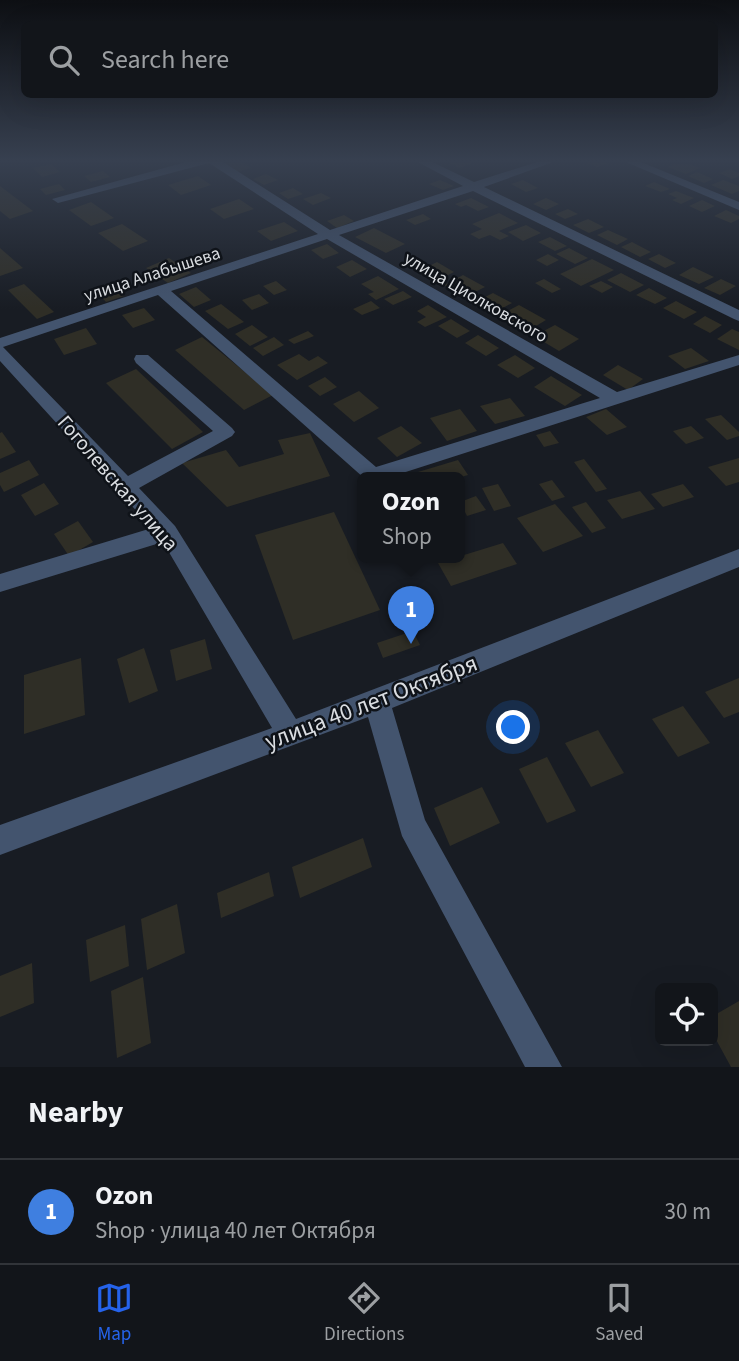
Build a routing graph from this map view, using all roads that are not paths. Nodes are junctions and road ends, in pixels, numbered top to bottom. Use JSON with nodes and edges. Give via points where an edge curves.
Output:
{"nodes":[{"id":1,"x":290,"y":210,"type":"edge"},
{"id":2,"x":402,"y":210,"type":"edge"},
{"id":3,"x":523,"y":210,"type":"edge"},
{"id":4,"x":328,"y":234,"type":"junction"},
{"id":5,"x":162,"y":291,"type":"junction"},
{"id":6,"x":739,"y":316,"type":"edge"},
{"id":7,"x":0,"y":343,"type":"edge"},
{"id":8,"x":0,"y":351,"type":"edge"},
{"id":9,"x":142,"y":359,"type":"dead end"},
{"id":10,"x":739,"y":360,"type":"edge"},
{"id":11,"x":615,"y":399,"type":"junction"},
{"id":12,"x":370,"y":472,"type":"edge"},
{"id":13,"x":383,"y":472,"type":"edge"},
{"id":14,"x":125,"y":486,"type":"junction"},
{"id":15,"x":168,"y":532,"type":"junction"},
{"id":16,"x":739,"y":558,"type":"edge"},
{"id":17,"x":0,"y":583,"type":"edge"},
{"id":18,"x":377,"y":702,"type":"junction"},
{"id":19,"x":289,"y":732,"type":"junction"},
{"id":20,"x":0,"y":840,"type":"edge"},
{"id":21,"x":544,"y":1067,"type":"edge"}],
"edges":[{"from":1,"to":4,"type":"street","name":"улица Циолковского"},
{"from":2,"to":4,"type":"street","name":"улица Алабышева"},
{"from":3,"to":6,"type":"street"},
{"from":4,"to":5,"type":"street","name":"улица Алабышева"},
{"from":4,"to":11,"type":"street","name":"улица Циолковского"},
{"from":5,"to":7,"type":"street","name":"улица Алабышева"},
{"from":5,"to":12,"type":"street"},
{"from":8,"to":14,"type":"street","name":"Гоголевская улица"},
{"from":9,"to":14,"type":"street","via":[[226,432]]},
{"from":10,"to":11,"type":"street"},
{"from":11,"to":13,"type":"street"},
{"from":14,"to":15,"type":"street","name":"Гоголевская улица"},
{"from":15,"to":17,"type":"street"},
{"from":15,"to":19,"type":"street","name":"Гоголевская улица"},
{"from":16,"to":18,"type":"street","name":"улица 40 лет Октября"},
{"from":18,"to":19,"type":"street","name":"улица 40 лет Октября"},
{"from":18,"to":21,"type":"street","via":[[412,826]]},
{"from":19,"to":20,"type":"street","name":"улица 40 лет Октября"}]}
